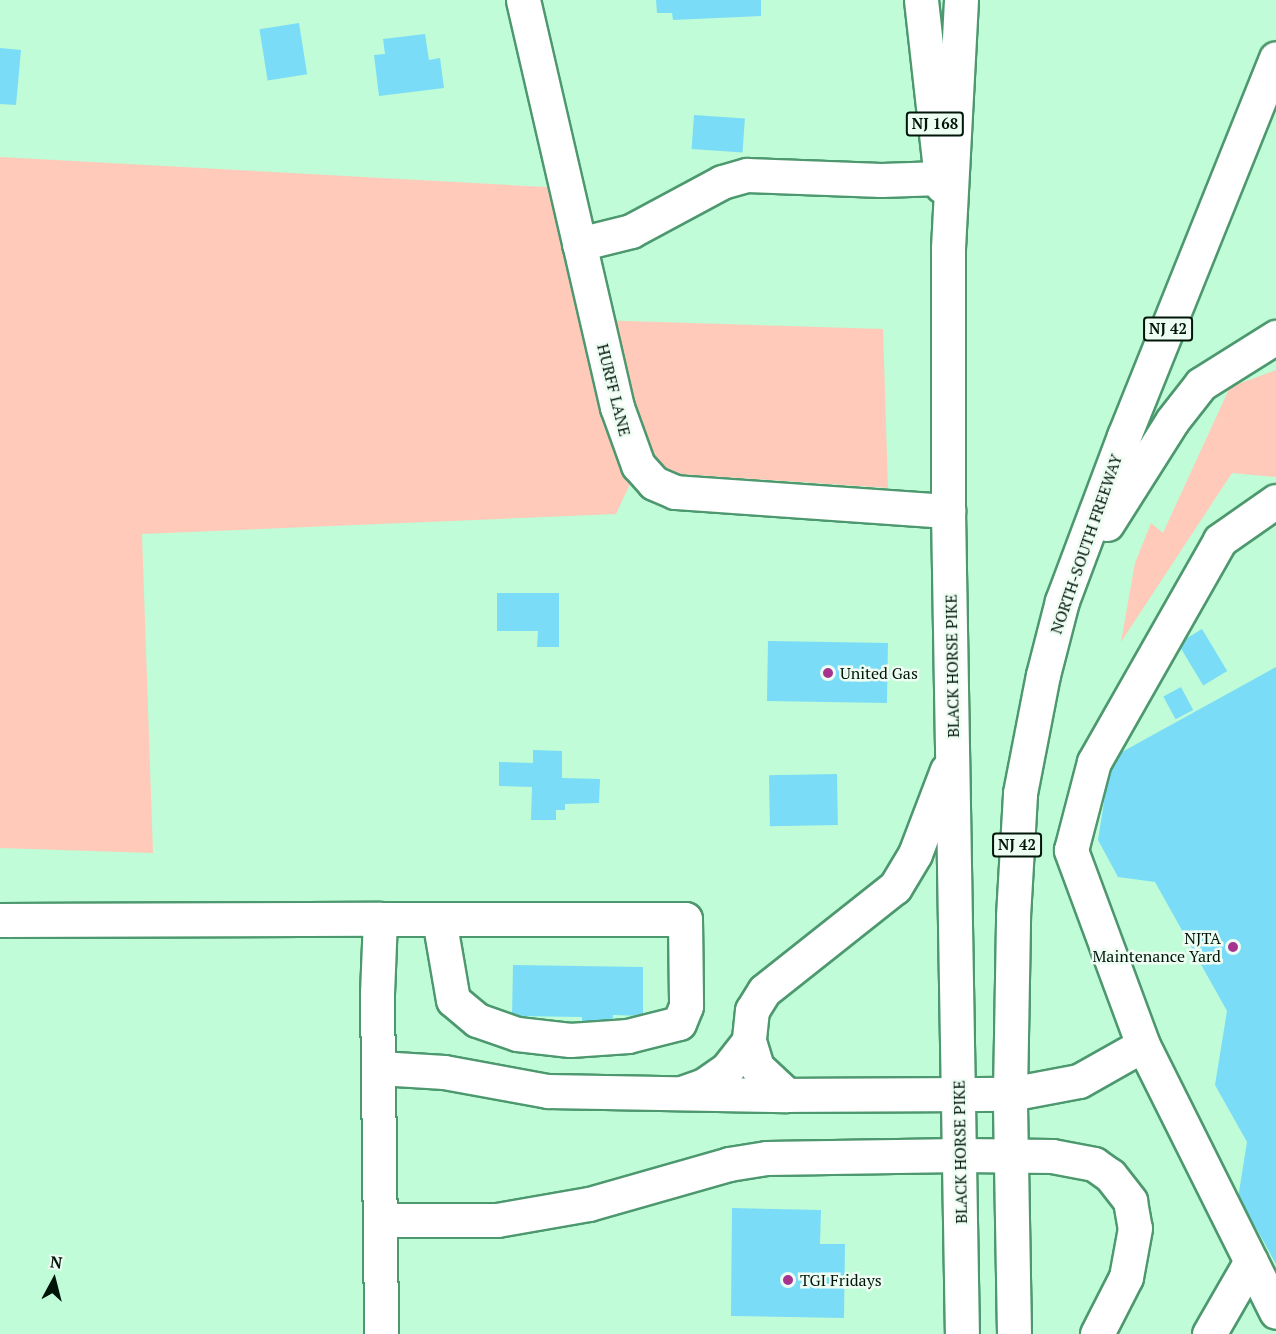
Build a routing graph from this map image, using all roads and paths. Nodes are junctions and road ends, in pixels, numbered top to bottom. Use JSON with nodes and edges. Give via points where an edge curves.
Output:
{"nodes":[{"id":1,"x":523,"y":0,"type":"edge"},
{"id":2,"x":921,"y":0,"type":"edge"},
{"id":3,"x":961,"y":0,"type":"edge"},
{"id":4,"x":1276,"y":58,"type":"edge"},
{"id":5,"x":941,"y":178,"type":"junction"},
{"id":6,"x":579,"y":244,"type":"junction"},
{"id":7,"x":948,"y":248,"type":"junction"},
{"id":8,"x":1276,"y":337,"type":"edge"},
{"id":9,"x":1276,"y":501,"type":"edge"},
{"id":10,"x":948,"y":511,"type":"junction"},
{"id":11,"x":1062,"y":601,"type":"junction"},
{"id":12,"x":953,"y":754,"type":"junction"},
{"id":13,"x":380,"y":919,"type":"junction"},
{"id":14,"x":439,"y":919,"type":"junction"},
{"id":15,"x":0,"y":920,"type":"edge"},
{"id":16,"x":749,"y":1041,"type":"junction"},
{"id":17,"x":1143,"y":1045,"type":"junction"},
{"id":18,"x":379,"y":1068,"type":"junction"},
{"id":19,"x":960,"y":1092,"type":"junction"},
{"id":20,"x":1010,"y":1094,"type":"junction"},
{"id":21,"x":674,"y":1095,"type":"junction"},
{"id":22,"x":787,"y":1095,"type":"junction"},
{"id":23,"x":1011,"y":1154,"type":"junction"},
{"id":24,"x":960,"y":1155,"type":"junction"},
{"id":25,"x":381,"y":1220,"type":"junction"},
{"id":26,"x":1251,"y":1261,"type":"junction"},
{"id":27,"x":1276,"y":1312,"type":"edge"},
{"id":28,"x":381,"y":1334,"type":"edge"},
{"id":29,"x":962,"y":1334,"type":"edge"},
{"id":30,"x":1014,"y":1334,"type":"edge"},
{"id":31,"x":1097,"y":1334,"type":"edge"},
{"id":32,"x":1209,"y":1334,"type":"edge"}],
"edges":[{"from":1,"to":6,"type":"main road","name":"HURFF LANE"},
{"from":2,"to":5,"type":"main road","name":"BLACK HORSE PIKE","number":"NJ 168"},
{"from":3,"to":7,"type":"main road"},
{"from":4,"to":11,"type":"main road","name":"NORTH-SOUTH FREEWAY","number":"NJ 42"},
{"from":5,"to":6,"type":"main road","via":[[747,176],[722,182],[631,231]]},
{"from":5,"to":7,"type":"main road","name":"BLACK HORSE PIKE","number":"NJ 168"},
{"from":6,"to":10,"type":"main road","name":"HURFF LANE","via":[[629,447],[654,483],[675,492]]},
{"from":7,"to":10,"type":"main road","name":"BLACK HORSE PIKE"},
{"from":8,"to":11,"type":"main road","via":[[1201,384],[1130,486]]},
{"from":9,"to":17,"type":"main road","via":[[1220,540],[1094,762],[1071,850]]},
{"from":10,"to":12,"type":"main road","name":"BLACK HORSE PIKE"},
{"from":11,"to":20,"type":"main road","name":"NORTH-SOUTH FREEWAY","number":"NJ 42","via":[[1020,793]]},
{"from":12,"to":16,"type":"main road","via":[[915,854],[895,887],[764,991],[752,1010]]},
{"from":12,"to":19,"type":"main road","name":"BLACK HORSE PIKE"},
{"from":13,"to":14,"type":"main road"},
{"from":13,"to":15,"type":"main road"},
{"from":13,"to":18,"type":"main road"},
{"from":14,"to":14,"type":"main road","via":[[453,1000],[477,1020],[518,1034],[570,1040],[628,1036],[679,1023],[686,1006],[685,919]]},
{"from":16,"to":21,"type":"main road","via":[[726,1069],[704,1085]]},
{"from":16,"to":22,"type":"main road","via":[[757,1067]]},
{"from":17,"to":20,"type":"main road","via":[[1078,1081]]},
{"from":17,"to":26,"type":"main road"},
{"from":18,"to":21,"type":"main road","via":[[444,1072],[549,1091]]},
{"from":18,"to":25,"type":"main road"},
{"from":19,"to":20,"type":"main road"},
{"from":19,"to":22,"type":"main road"},
{"from":19,"to":24,"type":"main road","name":"BLACK HORSE PIKE"},
{"from":20,"to":23,"type":"main road","number":"NJ 42"},
{"from":21,"to":22,"type":"main road"},
{"from":23,"to":24,"type":"main road"},
{"from":23,"to":30,"type":"main road","number":"NJ 42"},
{"from":23,"to":31,"type":"main road","via":[[1094,1164],[1110,1175],[1130,1202],[1135,1228],[1126,1277]]},
{"from":24,"to":25,"type":"main road","via":[[767,1158],[718,1166],[590,1204],[497,1220]]},
{"from":24,"to":29,"type":"main road","name":"BLACK HORSE PIKE"},
{"from":25,"to":28,"type":"main road"},
{"from":26,"to":27,"type":"main road"},
{"from":26,"to":32,"type":"main road"}]}
